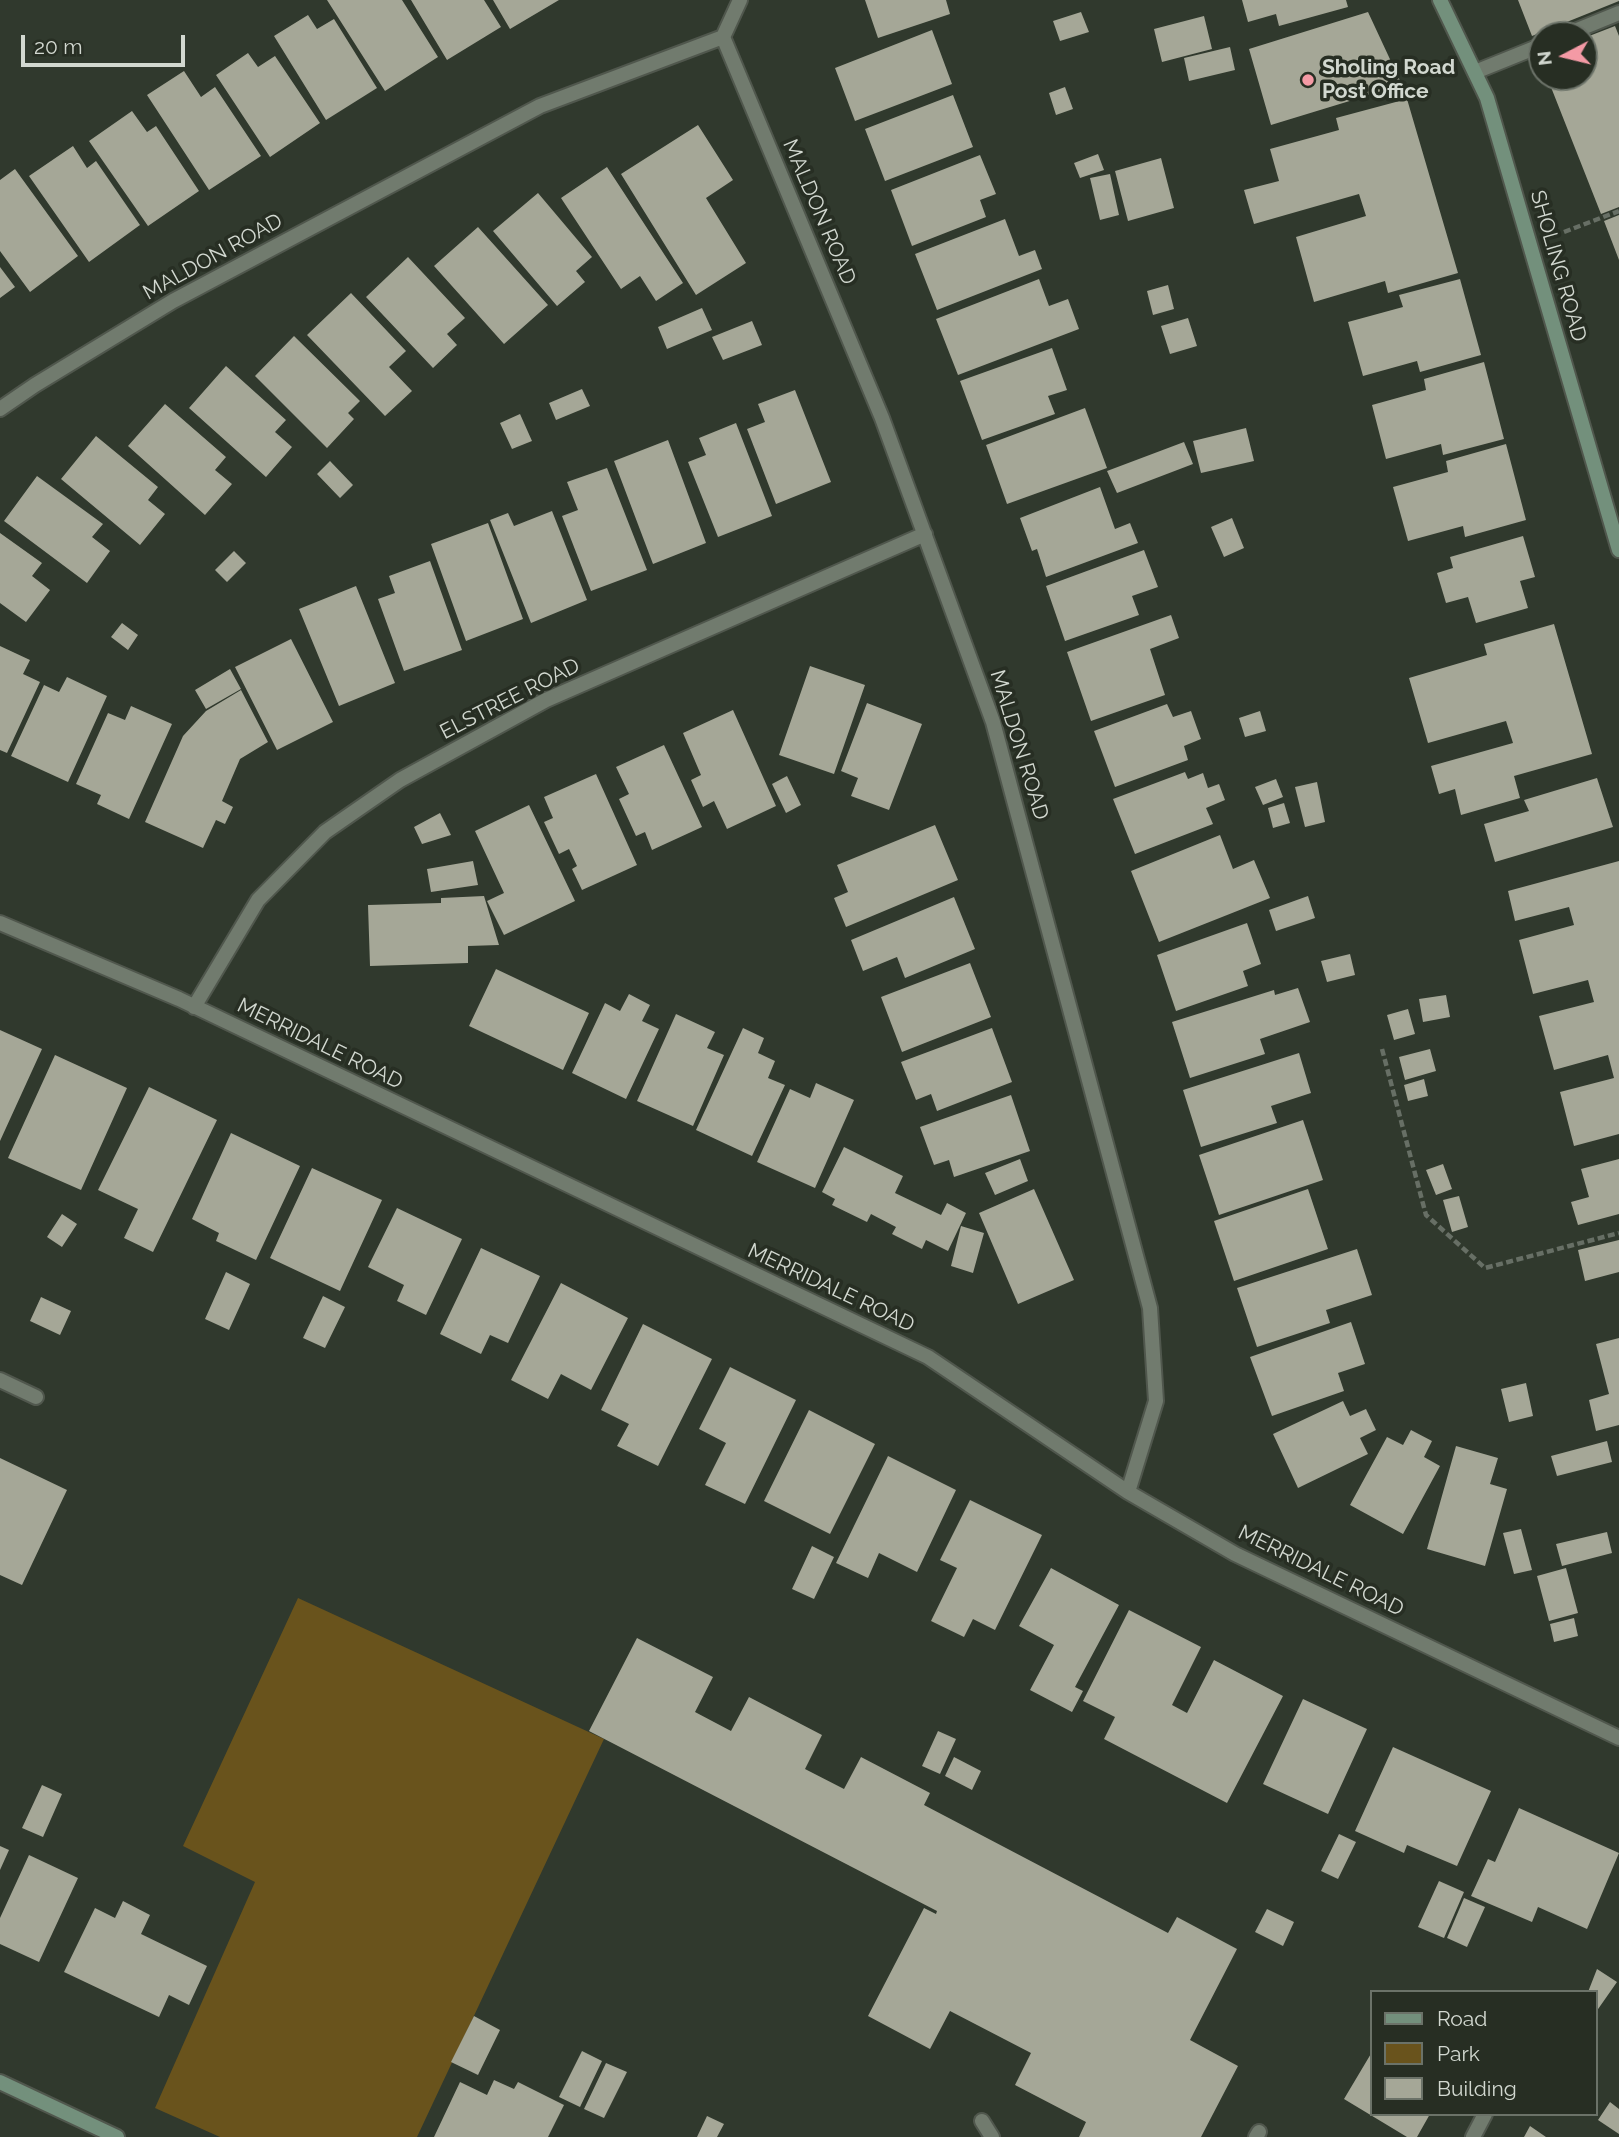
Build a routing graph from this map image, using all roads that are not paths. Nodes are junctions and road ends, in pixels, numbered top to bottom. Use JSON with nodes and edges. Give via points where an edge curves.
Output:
{"nodes":[{"id":1,"x":740,"y":0,"type":"edge"},
{"id":2,"x":1440,"y":0,"type":"edge"},
{"id":3,"x":1619,"y":13,"type":"edge"},
{"id":4,"x":1598,"y":22,"type":"edge"},
{"id":5,"x":723,"y":37,"type":"junction"},
{"id":6,"x":1528,"y":50,"type":"edge"},
{"id":7,"x":1475,"y":72,"type":"junction"},
{"id":8,"x":0,"y":409,"type":"edge"},
{"id":9,"x":925,"y":534,"type":"junction"},
{"id":10,"x":1619,"y":550,"type":"edge"},
{"id":11,"x":0,"y":923,"type":"edge"},
{"id":12,"x":194,"y":1007,"type":"junction"},
{"id":13,"x":0,"y":1380,"type":"edge"},
{"id":14,"x":36,"y":1397,"type":"dead end"},
{"id":15,"x":1128,"y":1492,"type":"junction"},
{"id":16,"x":1619,"y":1738,"type":"edge"},
{"id":17,"x":0,"y":2082,"type":"edge"},
{"id":18,"x":1484,"y":2116,"type":"edge"},
{"id":19,"x":982,"y":2121,"type":"dead end"},
{"id":20,"x":117,"y":2137,"type":"edge"},
{"id":21,"x":992,"y":2137,"type":"edge"},
{"id":22,"x":1473,"y":2137,"type":"edge"}],
"edges":[{"from":1,"to":5,"type":"street"},
{"from":2,"to":7,"type":"street","name":"SHOLING ROAD"},
{"from":3,"to":4,"type":"street"},
{"from":5,"to":8,"type":"street","name":"MALDON ROAD","via":[[540,106],[173,302]]},
{"from":5,"to":9,"type":"street","name":"MALDON ROAD"},
{"from":6,"to":7,"type":"street"},
{"from":7,"to":10,"type":"street","name":"SHOLING ROAD","via":[[1487,98]]},
{"from":9,"to":12,"type":"street","name":"ELSTREE ROAD","via":[[546,700],[400,780],[325,832],[258,900]]},
{"from":9,"to":15,"type":"street","name":"MALDON ROAD","via":[[993,722],[1150,1308],[1156,1401]]},
{"from":11,"to":12,"type":"street","name":"MERRIDALE ROAD"},
{"from":12,"to":15,"type":"street","name":"MERRIDALE ROAD","via":[[928,1357]]},
{"from":13,"to":14,"type":"street"},
{"from":15,"to":16,"type":"street","name":"MERRIDALE ROAD","via":[[1235,1554]]},
{"from":17,"to":20,"type":"street"},
{"from":18,"to":22,"type":"street"},
{"from":19,"to":21,"type":"street"}]}
